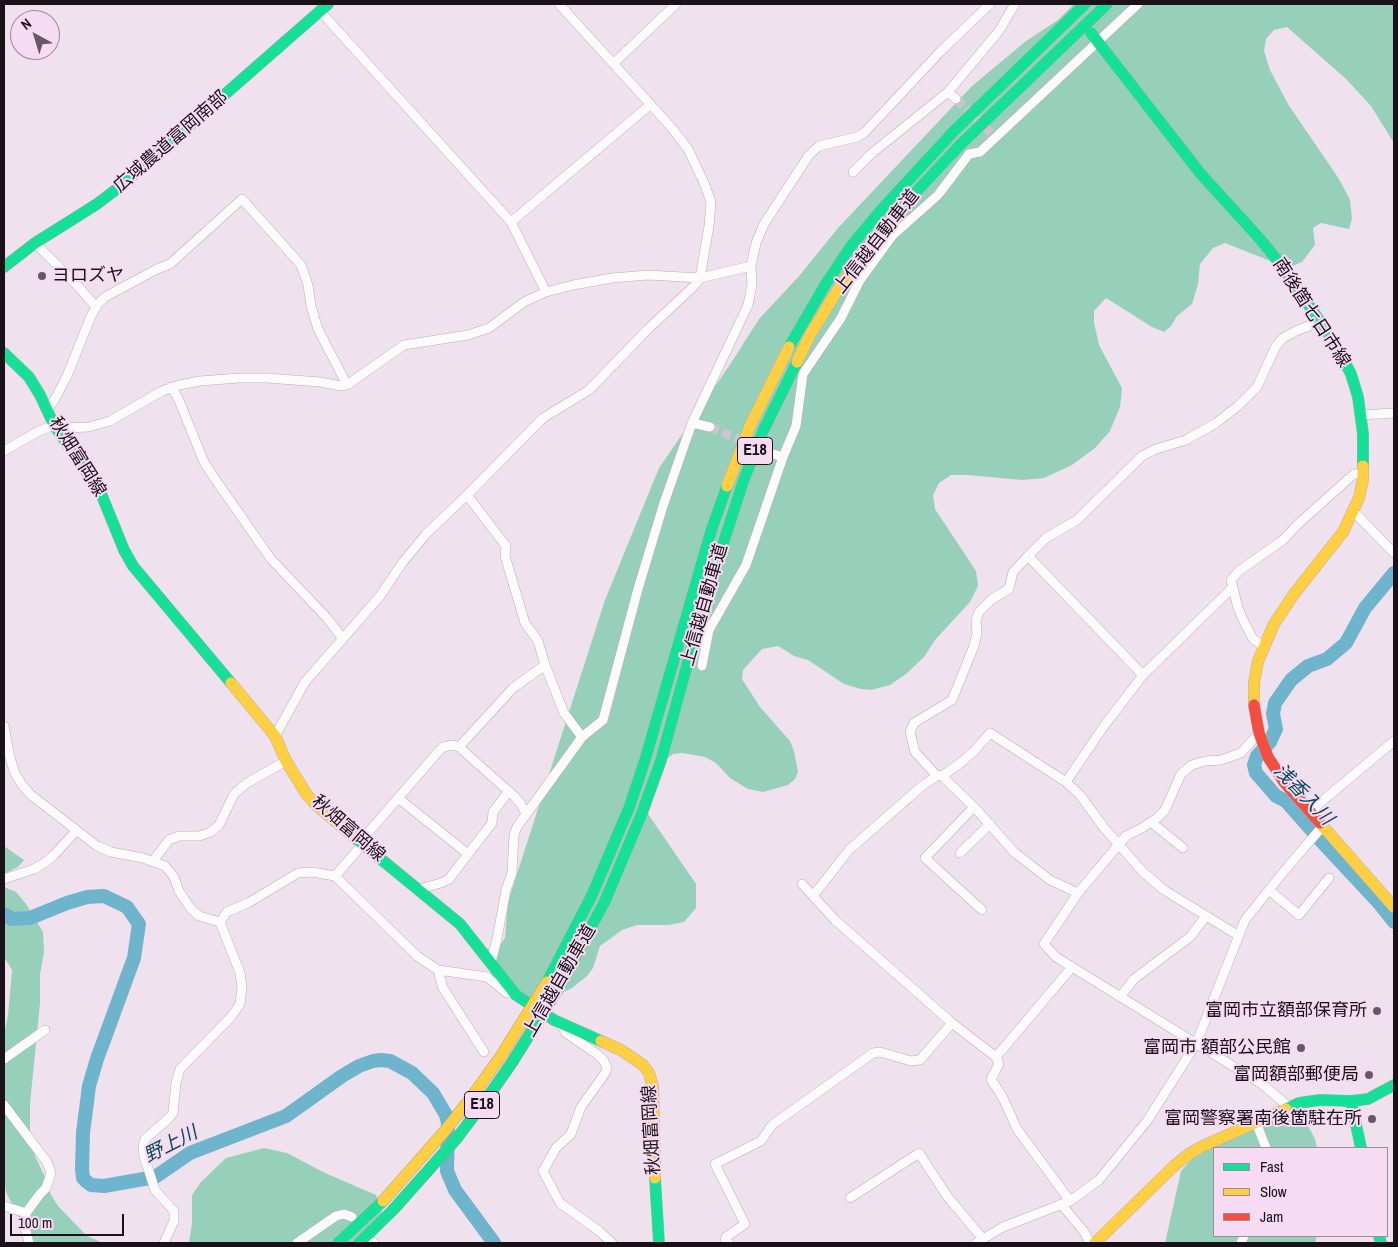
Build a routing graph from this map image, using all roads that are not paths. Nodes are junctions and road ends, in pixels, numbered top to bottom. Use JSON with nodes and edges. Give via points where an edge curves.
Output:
{"nodes":[{"id":1,"x":559,"y":4,"type":"edge"},
{"id":2,"x":676,"y":4,"type":"edge"},
{"id":3,"x":990,"y":4,"type":"edge"},
{"id":4,"x":1015,"y":4,"type":"edge"},
{"id":5,"x":1084,"y":4,"type":"edge"},
{"id":6,"x":1107,"y":4,"type":"edge"},
{"id":7,"x":1138,"y":4,"type":"edge"},
{"id":8,"x":324,"y":7,"type":"edge"},
{"id":9,"x":1095,"y":37,"type":"junction"},
{"id":10,"x":614,"y":63,"type":"junction"},
{"id":11,"x":948,"y":92,"type":"junction"},
{"id":12,"x":956,"y":99,"type":"tunnel mouth"},
{"id":13,"x":650,"y":104,"type":"junction"},
{"id":14,"x":853,"y":172,"type":"dead end"},
{"id":15,"x":511,"y":222,"type":"junction"},
{"id":16,"x":35,"y":243,"type":"junction"},
{"id":17,"x":751,"y":266,"type":"junction"},
{"id":18,"x":4,"y":267,"type":"edge"},
{"id":19,"x":700,"y":278,"type":"junction"},
{"id":20,"x":546,"y":292,"type":"junction"},
{"id":21,"x":96,"y":308,"type":"junction"},
{"id":22,"x":1321,"y":322,"type":"junction"},
{"id":23,"x":4,"y":353,"type":"edge"},
{"id":24,"x":347,"y":385,"type":"junction"},
{"id":25,"x":171,"y":387,"type":"junction"},
{"id":26,"x":47,"y":410,"type":"junction"},
{"id":27,"x":1394,"y":413,"type":"edge"},
{"id":28,"x":1361,"y":415,"type":"junction"},
{"id":29,"x":692,"y":423,"type":"junction"},
{"id":30,"x":54,"y":425,"type":"junction"},
{"id":31,"x":710,"y":427,"type":"tunnel mouth"},
{"id":32,"x":4,"y":450,"type":"edge"},
{"id":33,"x":773,"y":454,"type":"tunnel mouth"},
{"id":34,"x":783,"y":457,"type":"junction"},
{"id":35,"x":1363,"y":473,"type":"junction"},
{"id":36,"x":467,"y":495,"type":"junction"},
{"id":37,"x":1353,"y":511,"type":"junction"},
{"id":38,"x":1394,"y":553,"type":"edge"},
{"id":39,"x":1028,"y":556,"type":"junction"},
{"id":40,"x":1232,"y":588,"type":"junction"},
{"id":41,"x":343,"y":639,"type":"junction"},
{"id":42,"x":1263,"y":646,"type":"junction"},
{"id":43,"x":545,"y":665,"type":"junction"},
{"id":44,"x":702,"y":666,"type":"dead end"},
{"id":45,"x":1143,"y":675,"type":"junction"},
{"id":46,"x":4,"y":726,"type":"edge"},
{"id":47,"x":275,"y":736,"type":"junction"},
{"id":48,"x":1260,"y":736,"type":"junction"},
{"id":49,"x":582,"y":737,"type":"junction"},
{"id":50,"x":1394,"y":741,"type":"edge"},
{"id":51,"x":458,"y":747,"type":"junction"},
{"id":52,"x":286,"y":761,"type":"junction"},
{"id":53,"x":940,"y":776,"type":"junction"},
{"id":54,"x":1066,"y":782,"type":"junction"},
{"id":55,"x":508,"y":791,"type":"junction"},
{"id":56,"x":398,"y":798,"type":"junction"},
{"id":57,"x":974,"y":807,"type":"junction"},
{"id":58,"x":1308,"y":812,"type":"junction"},
{"id":59,"x":526,"y":814,"type":"junction"},
{"id":60,"x":1151,"y":822,"type":"junction"},
{"id":61,"x":990,"y":824,"type":"junction"},
{"id":62,"x":76,"y":831,"type":"junction"},
{"id":63,"x":1317,"y":833,"type":"junction"},
{"id":64,"x":362,"y":843,"type":"junction"},
{"id":65,"x":1120,"y":844,"type":"junction"},
{"id":66,"x":1183,"y":848,"type":"dead end"},
{"id":67,"x":960,"y":853,"type":"dead end"},
{"id":68,"x":468,"y":854,"type":"junction"},
{"id":69,"x":153,"y":861,"type":"junction"},
{"id":70,"x":335,"y":876,"type":"junction"},
{"id":71,"x":1329,"y":878,"type":"dead end"},
{"id":72,"x":4,"y":879,"type":"edge"},
{"id":73,"x":802,"y":884,"type":"dead end"},
{"id":74,"x":419,"y":889,"type":"junction"},
{"id":75,"x":1269,"y":890,"type":"junction"},
{"id":76,"x":1078,"y":893,"type":"junction"},
{"id":77,"x":814,"y":896,"type":"junction"},
{"id":78,"x":1394,"y":907,"type":"edge"},
{"id":79,"x":982,"y":910,"type":"dead end"},
{"id":80,"x":1206,"y":916,"type":"junction"},
{"id":81,"x":220,"y":922,"type":"junction"},
{"id":82,"x":1239,"y":936,"type":"junction"},
{"id":83,"x":491,"y":962,"type":"junction"},
{"id":84,"x":1072,"y":968,"type":"junction"},
{"id":85,"x":438,"y":970,"type":"junction"},
{"id":86,"x":511,"y":990,"type":"junction"},
{"id":87,"x":1120,"y":997,"type":"junction"},
{"id":88,"x":952,"y":1023,"type":"junction"},
{"id":89,"x":561,"y":1024,"type":"junction"},
{"id":90,"x":45,"y":1030,"type":"dead end"},
{"id":91,"x":1196,"y":1044,"type":"junction"},
{"id":92,"x":484,"y":1052,"type":"dead end"},
{"id":93,"x":996,"y":1057,"type":"junction"},
{"id":94,"x":4,"y":1058,"type":"edge"},
{"id":95,"x":1394,"y":1085,"type":"edge"},
{"id":96,"x":1351,"y":1101,"type":"junction"},
{"id":97,"x":4,"y":1105,"type":"edge"},
{"id":98,"x":1289,"y":1107,"type":"junction"},
{"id":99,"x":1256,"y":1122,"type":"junction"},
{"id":100,"x":1266,"y":1147,"type":"edge"},
{"id":101,"x":1361,"y":1147,"type":"edge"},
{"id":102,"x":850,"y":1198,"type":"dead end"},
{"id":103,"x":1066,"y":1202,"type":"junction"},
{"id":104,"x":4,"y":1206,"type":"edge"},
{"id":105,"x":26,"y":1213,"type":"junction"},
{"id":106,"x":352,"y":1217,"type":"dead end"},
{"id":107,"x":979,"y":1241,"type":"edge"},
{"id":108,"x":29,"y":1243,"type":"edge"},
{"id":109,"x":164,"y":1243,"type":"edge"},
{"id":110,"x":297,"y":1243,"type":"edge"},
{"id":111,"x":338,"y":1243,"type":"edge"},
{"id":112,"x":359,"y":1243,"type":"edge"},
{"id":113,"x":612,"y":1243,"type":"edge"},
{"id":114,"x":659,"y":1243,"type":"edge"},
{"id":115,"x":729,"y":1243,"type":"edge"},
{"id":116,"x":1090,"y":1243,"type":"edge"},
{"id":117,"x":1095,"y":1243,"type":"edge"}],
"edges":[{"from":1,"to":10,"type":"street"},
{"from":2,"to":10,"type":"street"},
{"from":3,"to":17,"type":"street","via":[[864,133],[819,146],[809,155],[764,224]]},
{"from":4,"to":11,"type":"street","via":[[998,31]]},
{"from":5,"to":111,"type":"main road","name":"上信越自動車道","number":"E18","bridge":true,"via":[[954,132],[882,209],[824,285],[772,378],[730,478],[645,760],[629,808],[592,895],[547,982],[473,1095],[383,1201]]},
{"from":6,"to":112,"type":"main road","name":"上信越自動車道","number":"E18","bridge":true,"via":[[960,145],[891,219],[842,284],[810,335],[743,482],[705,600],[661,760],[604,901],[558,989],[485,1102],[438,1160]]},
{"from":7,"to":9,"type":"street"},
{"from":8,"to":15,"type":"street"},
{"from":8,"to":16,"type":"main road","name":"広域農道富岡南部","via":[[118,188]]},
{"from":9,"to":22,"type":"main road","name":"南後箇七日市線","via":[[1200,173],[1270,252]]},
{"from":9,"to":34,"type":"street","via":[[993,135],[980,152],[969,154],[938,195],[892,236],[860,280],[841,318],[803,374],[796,426]]},
{"from":10,"to":13,"type":"street"},
{"from":11,"to":12,"type":"street"},
{"from":11,"to":14,"type":"street"},
{"from":13,"to":15,"type":"street"},
{"from":13,"to":19,"type":"street","via":[[688,149],[711,202]]},
{"from":15,"to":20,"type":"street"},
{"from":16,"to":18,"type":"main road","name":"広域農道富岡南部"},
{"from":16,"to":21,"type":"street"},
{"from":17,"to":19,"type":"street"},
{"from":17,"to":29,"type":"street","via":[[748,304]]},
{"from":19,"to":20,"type":"street","via":[[639,276],[589,281]]},
{"from":19,"to":36,"type":"street","via":[[589,390],[543,418]]},
{"from":20,"to":24,"type":"street","via":[[524,302],[489,328],[468,335],[404,345]]},
{"from":21,"to":24,"type":"street","via":[[105,297],[170,264],[242,199],[301,265],[318,328]]},
{"from":21,"to":26,"type":"street","via":[[67,376]]},
{"from":22,"to":28,"type":"main road","name":"南後箇七日市線","via":[[1351,374]]},
{"from":22,"to":39,"type":"street","via":[[1283,338],[1257,387],[1238,406],[1186,440],[1142,456],[1077,520],[1046,538]]},
{"from":23,"to":26,"type":"main road","name":"秋畑富岡線","via":[[29,377]]},
{"from":24,"to":25,"type":"street","via":[[239,378]]},
{"from":25,"to":30,"type":"street","via":[[110,421],[89,427]]},
{"from":25,"to":41,"type":"street","via":[[204,462],[215,479],[271,559]]},
{"from":26,"to":30,"type":"main road","name":"秋畑富岡線"},
{"from":27,"to":28,"type":"street"},
{"from":28,"to":35,"type":"main road","name":"南後箇七日市線"},
{"from":29,"to":31,"type":"street"},
{"from":29,"to":49,"type":"street","via":[[638,589],[603,720]]},
{"from":30,"to":32,"type":"street"},
{"from":30,"to":47,"type":"main road","name":"秋畑富岡線","via":[[100,491],[133,566]]},
{"from":33,"to":34,"type":"street"},
{"from":34,"to":44,"type":"street","via":[[746,565],[709,630]]},
{"from":35,"to":37,"type":"main road","name":"南後箇七日市線"},
{"from":35,"to":40,"type":"street","via":[[1354,474],[1283,540],[1239,571],[1231,580]]},
{"from":36,"to":41,"type":"street","via":[[426,534]]},
{"from":36,"to":43,"type":"street","via":[[506,546],[505,556],[525,622],[538,641]]},
{"from":37,"to":38,"type":"street"},
{"from":37,"to":42,"type":"main road","name":"南後箇七日市線","via":[[1343,532],[1287,604]]},
{"from":39,"to":45,"type":"street"},
{"from":39,"to":53,"type":"street","via":[[1013,572],[1009,589],[979,612],[974,646],[952,700],[914,723],[910,732],[915,752]]},
{"from":40,"to":42,"type":"street","via":[[1253,639]]},
{"from":40,"to":45,"type":"street"},
{"from":41,"to":47,"type":"street","via":[[305,682]]},
{"from":42,"to":48,"type":"main road","name":"南後箇七日市線","via":[[1253,697]]},
{"from":43,"to":49,"type":"street","via":[[564,713]]},
{"from":43,"to":51,"type":"street","via":[[513,688]]},
{"from":45,"to":54,"type":"street"},
{"from":46,"to":62,"type":"street","via":[[10,758],[22,784]]},
{"from":47,"to":52,"type":"main road","name":"秋畑富岡線"},
{"from":48,"to":58,"type":"main road","name":"南後箇七日市線","via":[[1284,782]]},
{"from":48,"to":60,"type":"street","via":[[1242,754],[1192,765],[1181,774],[1165,810]]},
{"from":49,"to":59,"type":"street"},
{"from":50,"to":58,"type":"street"},
{"from":51,"to":55,"type":"street"},
{"from":51,"to":56,"type":"street","via":[[443,747]]},
{"from":52,"to":64,"type":"main road","name":"秋畑富岡線","via":[[317,806]]},
{"from":52,"to":69,"type":"street","via":[[234,794],[219,826],[199,836],[179,836],[169,840]]},
{"from":53,"to":54,"type":"street","via":[[974,751],[990,733]]},
{"from":53,"to":57,"type":"street"},
{"from":53,"to":77,"type":"street","via":[[922,786],[849,850]]},
{"from":54,"to":65,"type":"street"},
{"from":55,"to":59,"type":"street"},
{"from":55,"to":68,"type":"street","via":[[493,812],[492,823]]},
{"from":56,"to":64,"type":"street"},
{"from":56,"to":68,"type":"street"},
{"from":57,"to":61,"type":"street"},
{"from":57,"to":79,"type":"street","via":[[925,858]]},
{"from":58,"to":63,"type":"main road","name":"南後箇七日市線"},
{"from":59,"to":83,"type":"street","via":[[514,835],[512,873]]},
{"from":60,"to":65,"type":"street","via":[[1126,836]]},
{"from":60,"to":66,"type":"street"},
{"from":61,"to":67,"type":"street"},
{"from":61,"to":76,"type":"street","via":[[1028,863],[1050,880]]},
{"from":62,"to":69,"type":"street","via":[[111,852]]},
{"from":62,"to":72,"type":"street","via":[[46,862]]},
{"from":63,"to":75,"type":"street"},
{"from":63,"to":78,"type":"main road","name":"南後箇七日市線","via":[[1378,887]]},
{"from":64,"to":70,"type":"street"},
{"from":64,"to":74,"type":"main road","name":"秋畑富岡線"},
{"from":65,"to":76,"type":"street"},
{"from":65,"to":80,"type":"street","via":[[1143,872],[1164,890]]},
{"from":68,"to":74,"type":"street","via":[[449,879]]},
{"from":69,"to":81,"type":"street","via":[[165,866],[174,877],[178,891],[191,910]]},
{"from":70,"to":81,"type":"street","via":[[298,873],[227,912]]},
{"from":70,"to":85,"type":"street","via":[[417,956]]},
{"from":71,"to":75,"type":"street","via":[[1299,915]]},
{"from":73,"to":77,"type":"street"},
{"from":74,"to":83,"type":"main road","name":"秋畑富岡線","via":[[460,924]]},
{"from":75,"to":82,"type":"street","via":[[1245,920]]},
{"from":76,"to":84,"type":"street","via":[[1044,944]]},
{"from":77,"to":88,"type":"street","via":[[835,920]]},
{"from":80,"to":82,"type":"street"},
{"from":80,"to":87,"type":"street","via":[[1190,937],[1134,979]]},
{"from":81,"to":109,"type":"street","via":[[240,973],[240,1004],[180,1069],[173,1113],[145,1139],[144,1156],[155,1190],[174,1211],[174,1221]]},
{"from":82,"to":91,"type":"street"},
{"from":83,"to":86,"type":"main road","name":"秋畑富岡線"},
{"from":84,"to":87,"type":"street"},
{"from":84,"to":93,"type":"street"},
{"from":85,"to":86,"type":"street","via":[[487,977],[507,993]]},
{"from":85,"to":92,"type":"street","via":[[444,988]]},
{"from":86,"to":89,"type":"main road","name":"秋畑富岡線"},
{"from":87,"to":91,"type":"street"},
{"from":88,"to":93,"type":"street"},
{"from":88,"to":115,"type":"street","via":[[920,1060],[873,1052],[772,1124],[761,1141],[714,1164],[745,1224],[726,1237]]},
{"from":89,"to":113,"type":"street","via":[[566,1033],[597,1054],[607,1068],[581,1107],[571,1134],[556,1148],[543,1171],[560,1203]]},
{"from":89,"to":114,"type":"main road","name":"秋畑富岡線","via":[[621,1050],[643,1065],[648,1073],[653,1087]]},
{"from":90,"to":94,"type":"street"},
{"from":91,"to":98,"type":"street","via":[[1262,1084]]},
{"from":91,"to":103,"type":"street","via":[[1147,1121],[1098,1180]]},
{"from":93,"to":103,"type":"street","via":[[999,1064],[991,1079],[1017,1129]]},
{"from":95,"to":96,"type":"main road","via":[[1368,1099]]},
{"from":96,"to":98,"type":"main road","via":[[1320,1100]]},
{"from":96,"to":101,"type":"main road"},
{"from":97,"to":105,"type":"street","via":[[47,1162],[51,1173],[46,1188]]},
{"from":98,"to":99,"type":"main road"},
{"from":99,"to":100,"type":"street"},
{"from":99,"to":117,"type":"main road","via":[[1189,1154]]},
{"from":102,"to":107,"type":"street","via":[[919,1153]]},
{"from":103,"to":107,"type":"street","via":[[1004,1227]]},
{"from":103,"to":116,"type":"street"},
{"from":104,"to":105,"type":"street"},
{"from":105,"to":108,"type":"street"},
{"from":106,"to":110,"type":"street","via":[[336,1216]]}]}
